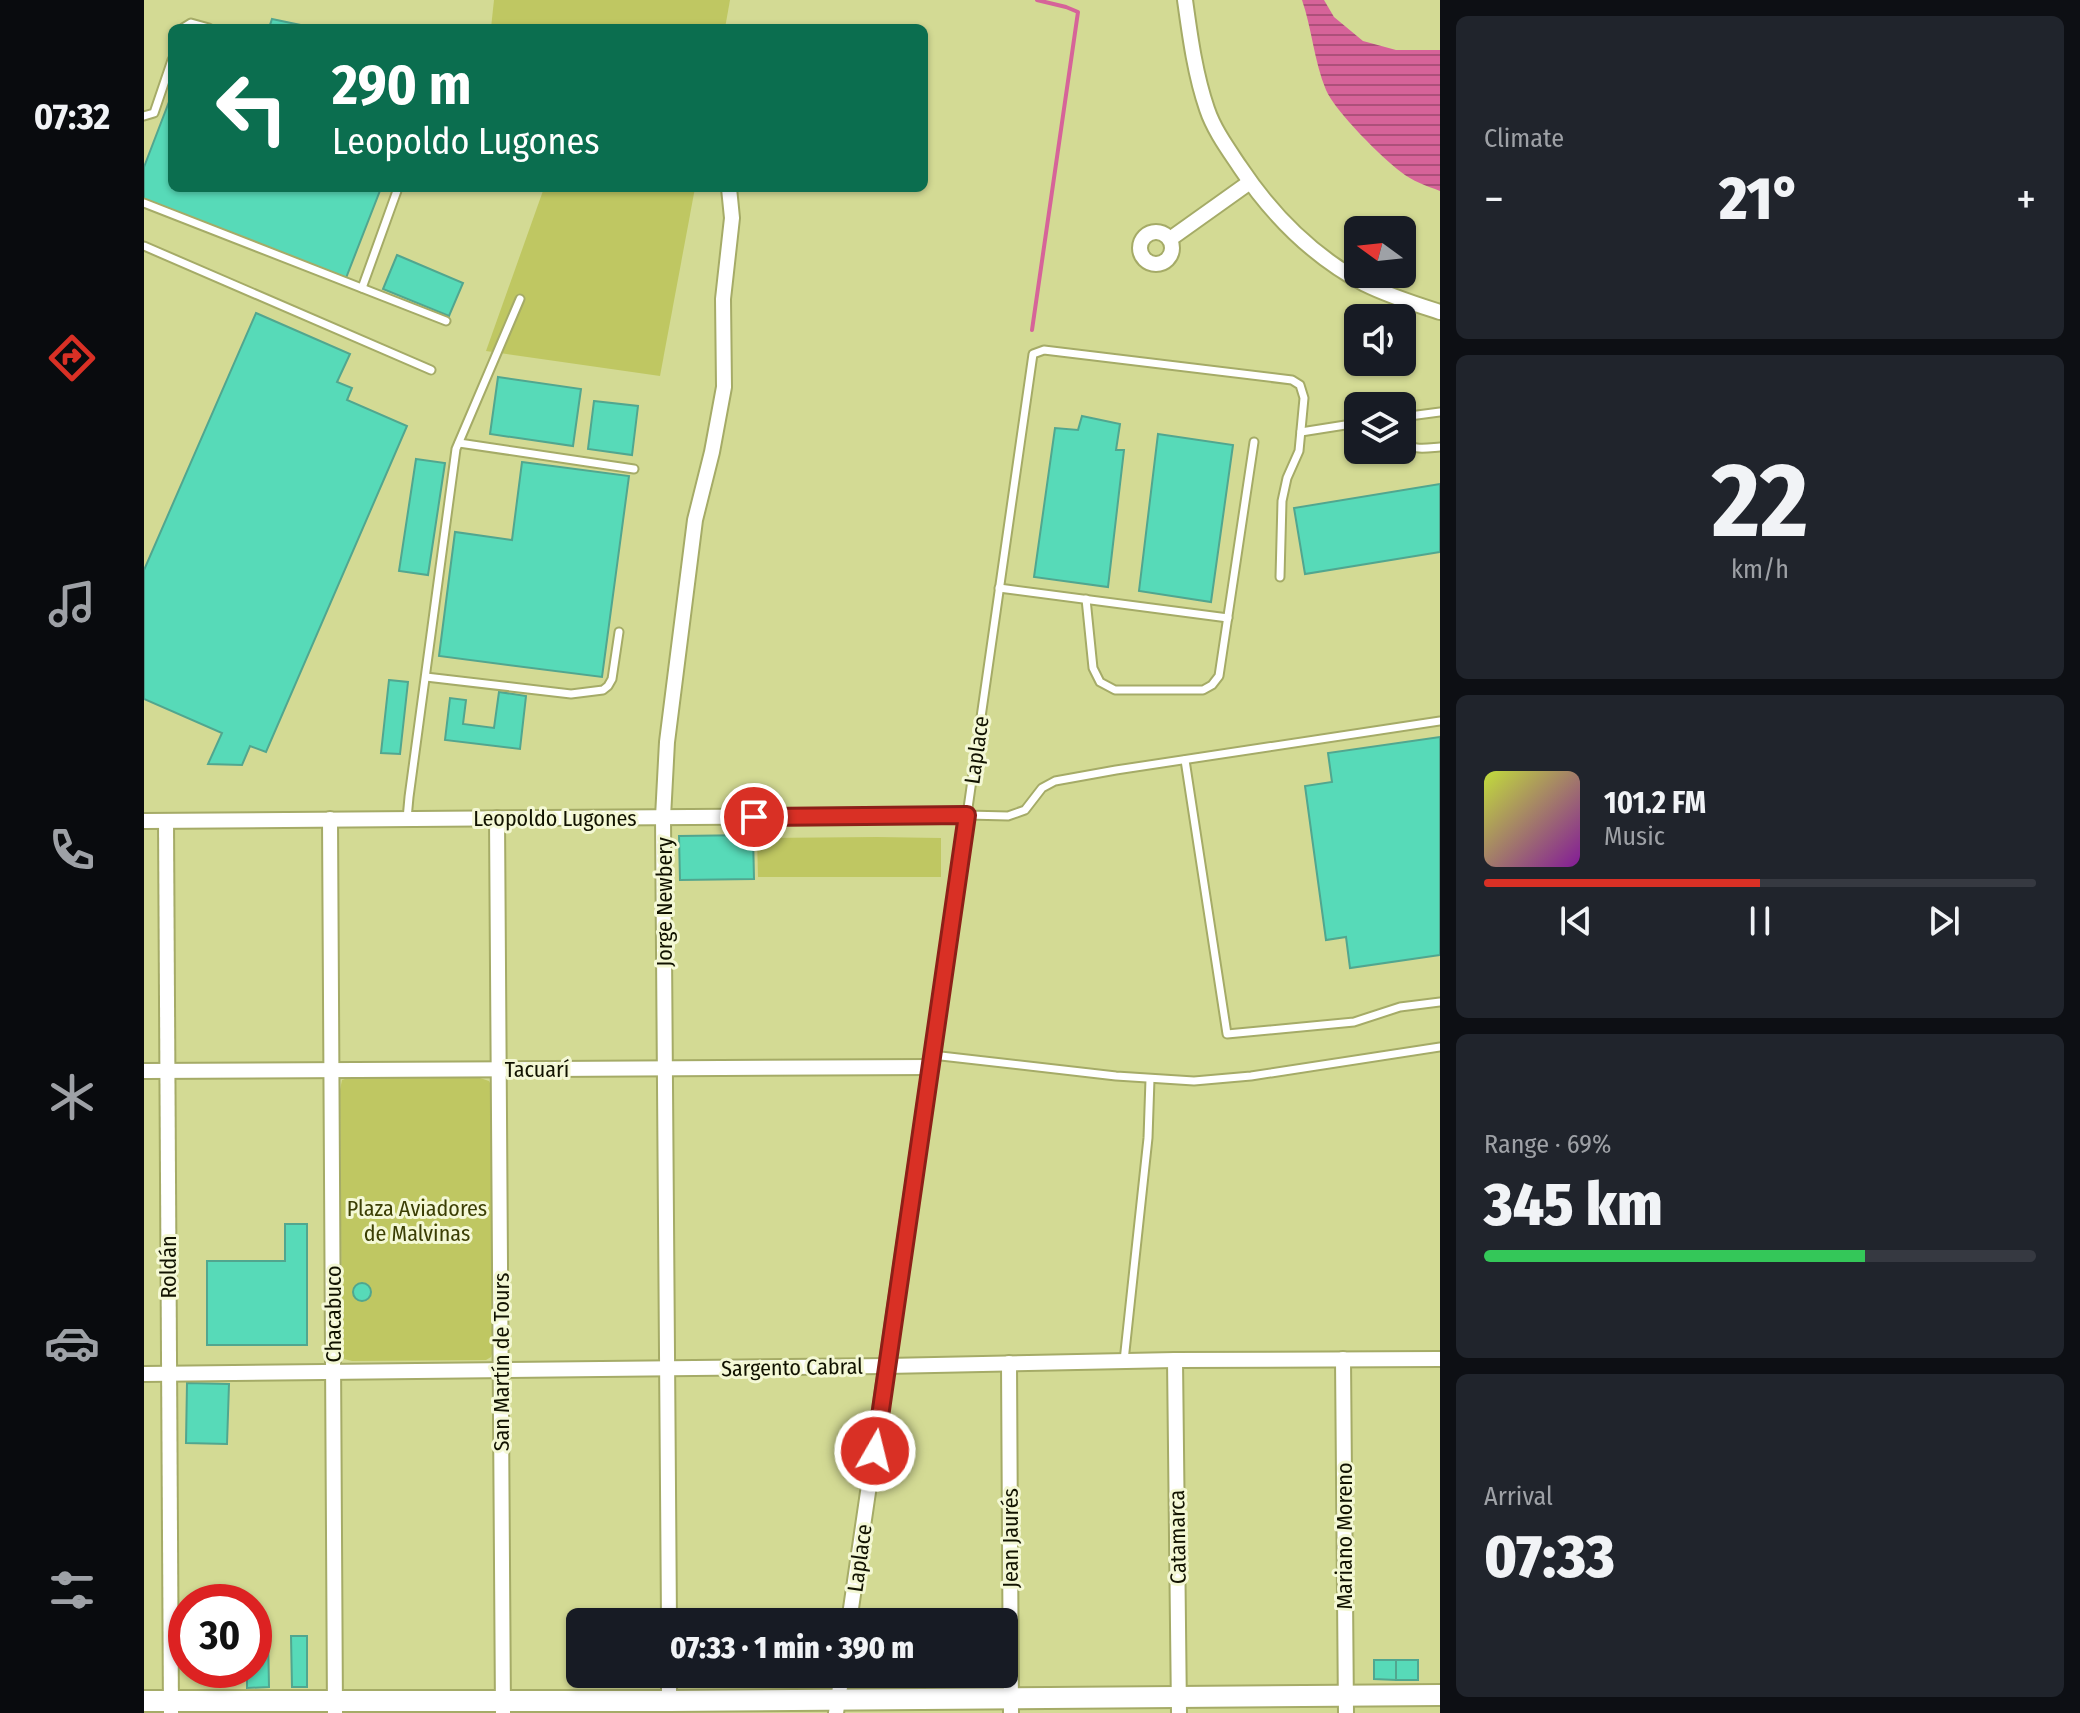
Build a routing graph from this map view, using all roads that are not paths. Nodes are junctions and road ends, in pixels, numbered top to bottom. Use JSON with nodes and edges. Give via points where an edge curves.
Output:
{"nodes":[{"id":1,"x":1185,"y":0,"type":"edge"},
{"id":2,"x":168,"y":72,"type":"edge"},
{"id":3,"x":144,"y":116,"type":"edge"},
{"id":4,"x":1250,"y":182,"type":"junction"},
{"id":5,"x":397,"y":192,"type":"edge"},
{"id":6,"x":729,"y":192,"type":"edge"},
{"id":7,"x":144,"y":203,"type":"edge"},
{"id":8,"x":1170,"y":239,"type":"dead end"},
{"id":9,"x":144,"y":246,"type":"edge"},
{"id":10,"x":362,"y":288,"type":"junction"},
{"id":11,"x":520,"y":299,"type":"dead end"},
{"id":12,"x":1440,"y":312,"type":"edge"},
{"id":13,"x":446,"y":321,"type":"dead end"},
{"id":14,"x":431,"y":370,"type":"dead end"},
{"id":15,"x":1440,"y":412,"type":"edge"},
{"id":16,"x":1416,"y":415,"type":"edge"},
{"id":17,"x":1344,"y":425,"type":"edge"},
{"id":18,"x":1301,"y":432,"type":"junction"},
{"id":19,"x":1254,"y":442,"type":"dead end"},
{"id":20,"x":459,"y":443,"type":"junction"},
{"id":21,"x":1440,"y":447,"type":"edge"},
{"id":22,"x":1416,"y":448,"type":"edge"},
{"id":23,"x":634,"y":469,"type":"dead end"},
{"id":24,"x":1280,"y":577,"type":"dead end"},
{"id":25,"x":999,"y":588,"type":"junction"},
{"id":26,"x":1086,"y":599,"type":"junction"},
{"id":27,"x":1228,"y":618,"type":"junction"},
{"id":28,"x":619,"y":632,"type":"dead end"},
{"id":29,"x":426,"y":677,"type":"junction"},
{"id":30,"x":1440,"y":721,"type":"edge"},
{"id":31,"x":1185,"y":760,"type":"junction"},
{"id":32,"x":967,"y":815,"type":"junction"},
{"id":33,"x":663,"y":817,"type":"junction"},
{"id":34,"x":497,"y":818,"type":"junction"},
{"id":35,"x":330,"y":819,"type":"junction"},
{"id":36,"x":407,"y":819,"type":"junction"},
{"id":37,"x":144,"y":821,"type":"edge"},
{"id":38,"x":166,"y":821,"type":"junction"},
{"id":39,"x":1440,"y":1002,"type":"edge"},
{"id":40,"x":1440,"y":1047,"type":"edge"},
{"id":41,"x":932,"y":1061,"type":"junction"},
{"id":42,"x":665,"y":1068,"type":"junction"},
{"id":43,"x":499,"y":1069,"type":"junction"},
{"id":44,"x":332,"y":1070,"type":"junction"},
{"id":45,"x":144,"y":1071,"type":"edge"},
{"id":46,"x":167,"y":1071,"type":"junction"},
{"id":47,"x":1150,"y":1079,"type":"junction"},
{"id":48,"x":1343,"y":1359,"type":"junction"},
{"id":49,"x":1440,"y":1359,"type":"edge"},
{"id":50,"x":1175,"y":1360,"type":"junction"},
{"id":51,"x":1124,"y":1361,"type":"junction"},
{"id":52,"x":1009,"y":1363,"type":"junction"},
{"id":53,"x":887,"y":1366,"type":"junction"},
{"id":54,"x":667,"y":1368,"type":"junction"},
{"id":55,"x":501,"y":1370,"type":"junction"},
{"id":56,"x":333,"y":1372,"type":"junction"},
{"id":57,"x":144,"y":1374,"type":"edge"},
{"id":58,"x":169,"y":1374,"type":"junction"},
{"id":59,"x":669,"y":1608,"type":"edge"},
{"id":60,"x":851,"y":1608,"type":"edge"},
{"id":61,"x":1440,"y":1695,"type":"edge"},
{"id":62,"x":144,"y":1701,"type":"edge"},
{"id":63,"x":1346,"y":1705,"type":"edge"},
{"id":64,"x":1011,"y":1706,"type":"edge"},
{"id":65,"x":1179,"y":1706,"type":"edge"},
{"id":66,"x":170,"y":1707,"type":"edge"},
{"id":67,"x":335,"y":1707,"type":"edge"},
{"id":68,"x":503,"y":1707,"type":"edge"},
{"id":69,"x":669,"y":1707,"type":"edge"},
{"id":70,"x":837,"y":1707,"type":"edge"}],
"edges":[{"from":1,"to":4,"type":"street","via":[[1207,109]]},
{"from":2,"to":3,"type":"lane","via":[[154,113]]},
{"from":4,"to":8,"type":"street"},
{"from":4,"to":12,"type":"street","via":[[1319,255],[1365,284]]},
{"from":5,"to":10,"type":"lane"},
{"from":6,"to":33,"type":"street","name":"Jorge Newbery","via":[[724,387],[695,520],[667,742]]},
{"from":7,"to":10,"type":"lane"},
{"from":9,"to":14,"type":"lane"},
{"from":10,"to":13,"type":"lane"},
{"from":11,"to":20,"type":"lane"},
{"from":15,"to":16,"type":"lane"},
{"from":17,"to":18,"type":"lane"},
{"from":18,"to":24,"type":"lane","via":[[1282,501]]},
{"from":18,"to":25,"type":"lane","name":"Laplace","via":[[1304,398],[1292,380],[1044,350],[1033,354]]},
{"from":19,"to":27,"type":"lane"},
{"from":20,"to":23,"type":"lane"},
{"from":20,"to":29,"type":"lane"},
{"from":21,"to":22,"type":"lane"},
{"from":25,"to":26,"type":"lane"},
{"from":25,"to":32,"type":"lane","name":"Laplace"},
{"from":26,"to":27,"type":"lane"},
{"from":26,"to":27,"type":"lane","via":[[1093,668],[1100,682],[1115,690],[1203,690],[1212,685],[1219,676]]},
{"from":28,"to":29,"type":"lane","via":[[612,679],[603,690],[571,694]]},
{"from":29,"to":36,"type":"lane"},
{"from":30,"to":31,"type":"lane"},
{"from":31,"to":32,"type":"lane","via":[[1055,781],[1042,788],[1025,810],[1008,816]]},
{"from":31,"to":39,"type":"lane","via":[[1227,1034],[1354,1022],[1400,1007]]},
{"from":32,"to":33,"type":"street","name":"Leopoldo Lugones"},
{"from":32,"to":41,"type":"street","name":"Laplace"},
{"from":33,"to":34,"type":"street","name":"Leopoldo Lugones"},
{"from":33,"to":42,"type":"street","name":"Jorge Newbery"},
{"from":34,"to":36,"type":"street","name":"Leopoldo Lugones"},
{"from":34,"to":43,"type":"street","name":"San Martín de Tours"},
{"from":35,"to":36,"type":"street","name":"Leopoldo Lugones"},
{"from":35,"to":38,"type":"street","name":"Leopoldo Lugones"},
{"from":35,"to":44,"type":"street","name":"Chacabuco"},
{"from":37,"to":38,"type":"street","name":"Leopoldo Lugones"},
{"from":38,"to":46,"type":"street","name":"Roldán"},
{"from":40,"to":47,"type":"lane","via":[[1251,1076]]},
{"from":41,"to":42,"type":"street","name":"Tacuarí"},
{"from":41,"to":47,"type":"lane"},
{"from":41,"to":53,"type":"street","name":"Laplace"},
{"from":42,"to":43,"type":"street","name":"Tacuarí"},
{"from":42,"to":54,"type":"street","name":"Jorge Newbery"},
{"from":43,"to":44,"type":"street","name":"Tacuarí"},
{"from":43,"to":55,"type":"street","name":"San Martín de Tours"},
{"from":44,"to":46,"type":"street","name":"Tacuarí"},
{"from":44,"to":56,"type":"street","name":"Chacabuco"},
{"from":45,"to":46,"type":"street","name":"Tacuarí"},
{"from":46,"to":58,"type":"street","name":"Roldán"},
{"from":47,"to":51,"type":"lane"},
{"from":48,"to":49,"type":"street","name":"Sargento Cabral"},
{"from":48,"to":50,"type":"street","name":"Sargento Cabral"},
{"from":48,"to":63,"type":"street","name":"Mariano Moreno"},
{"from":50,"to":51,"type":"street","name":"Sargento Cabral"},
{"from":50,"to":65,"type":"street","name":"Catamarca"},
{"from":51,"to":52,"type":"street","name":"Sargento Cabral"},
{"from":52,"to":53,"type":"street","name":"Sargento Cabral"},
{"from":52,"to":64,"type":"street","name":"Jean Jaurés"},
{"from":53,"to":54,"type":"street","name":"Sargento Cabral"},
{"from":53,"to":60,"type":"street","name":"Laplace"},
{"from":54,"to":55,"type":"street","name":"Sargento Cabral"},
{"from":54,"to":59,"type":"street","name":"Jorge Newbery"},
{"from":55,"to":56,"type":"street","name":"Sargento Cabral"},
{"from":55,"to":68,"type":"street","name":"San Martín de Tours"},
{"from":56,"to":58,"type":"street","name":"Sargento Cabral"},
{"from":56,"to":67,"type":"street","name":"Chacabuco"},
{"from":57,"to":58,"type":"street","name":"Sargento Cabral"},
{"from":58,"to":66,"type":"street","name":"Roldán"},
{"from":61,"to":63,"type":"street"},
{"from":62,"to":66,"type":"street"},
{"from":63,"to":65,"type":"street"},
{"from":64,"to":65,"type":"street"},
{"from":64,"to":70,"type":"street"},
{"from":66,"to":67,"type":"street"},
{"from":67,"to":68,"type":"street"},
{"from":68,"to":69,"type":"street"},
{"from":69,"to":70,"type":"street"}]}
